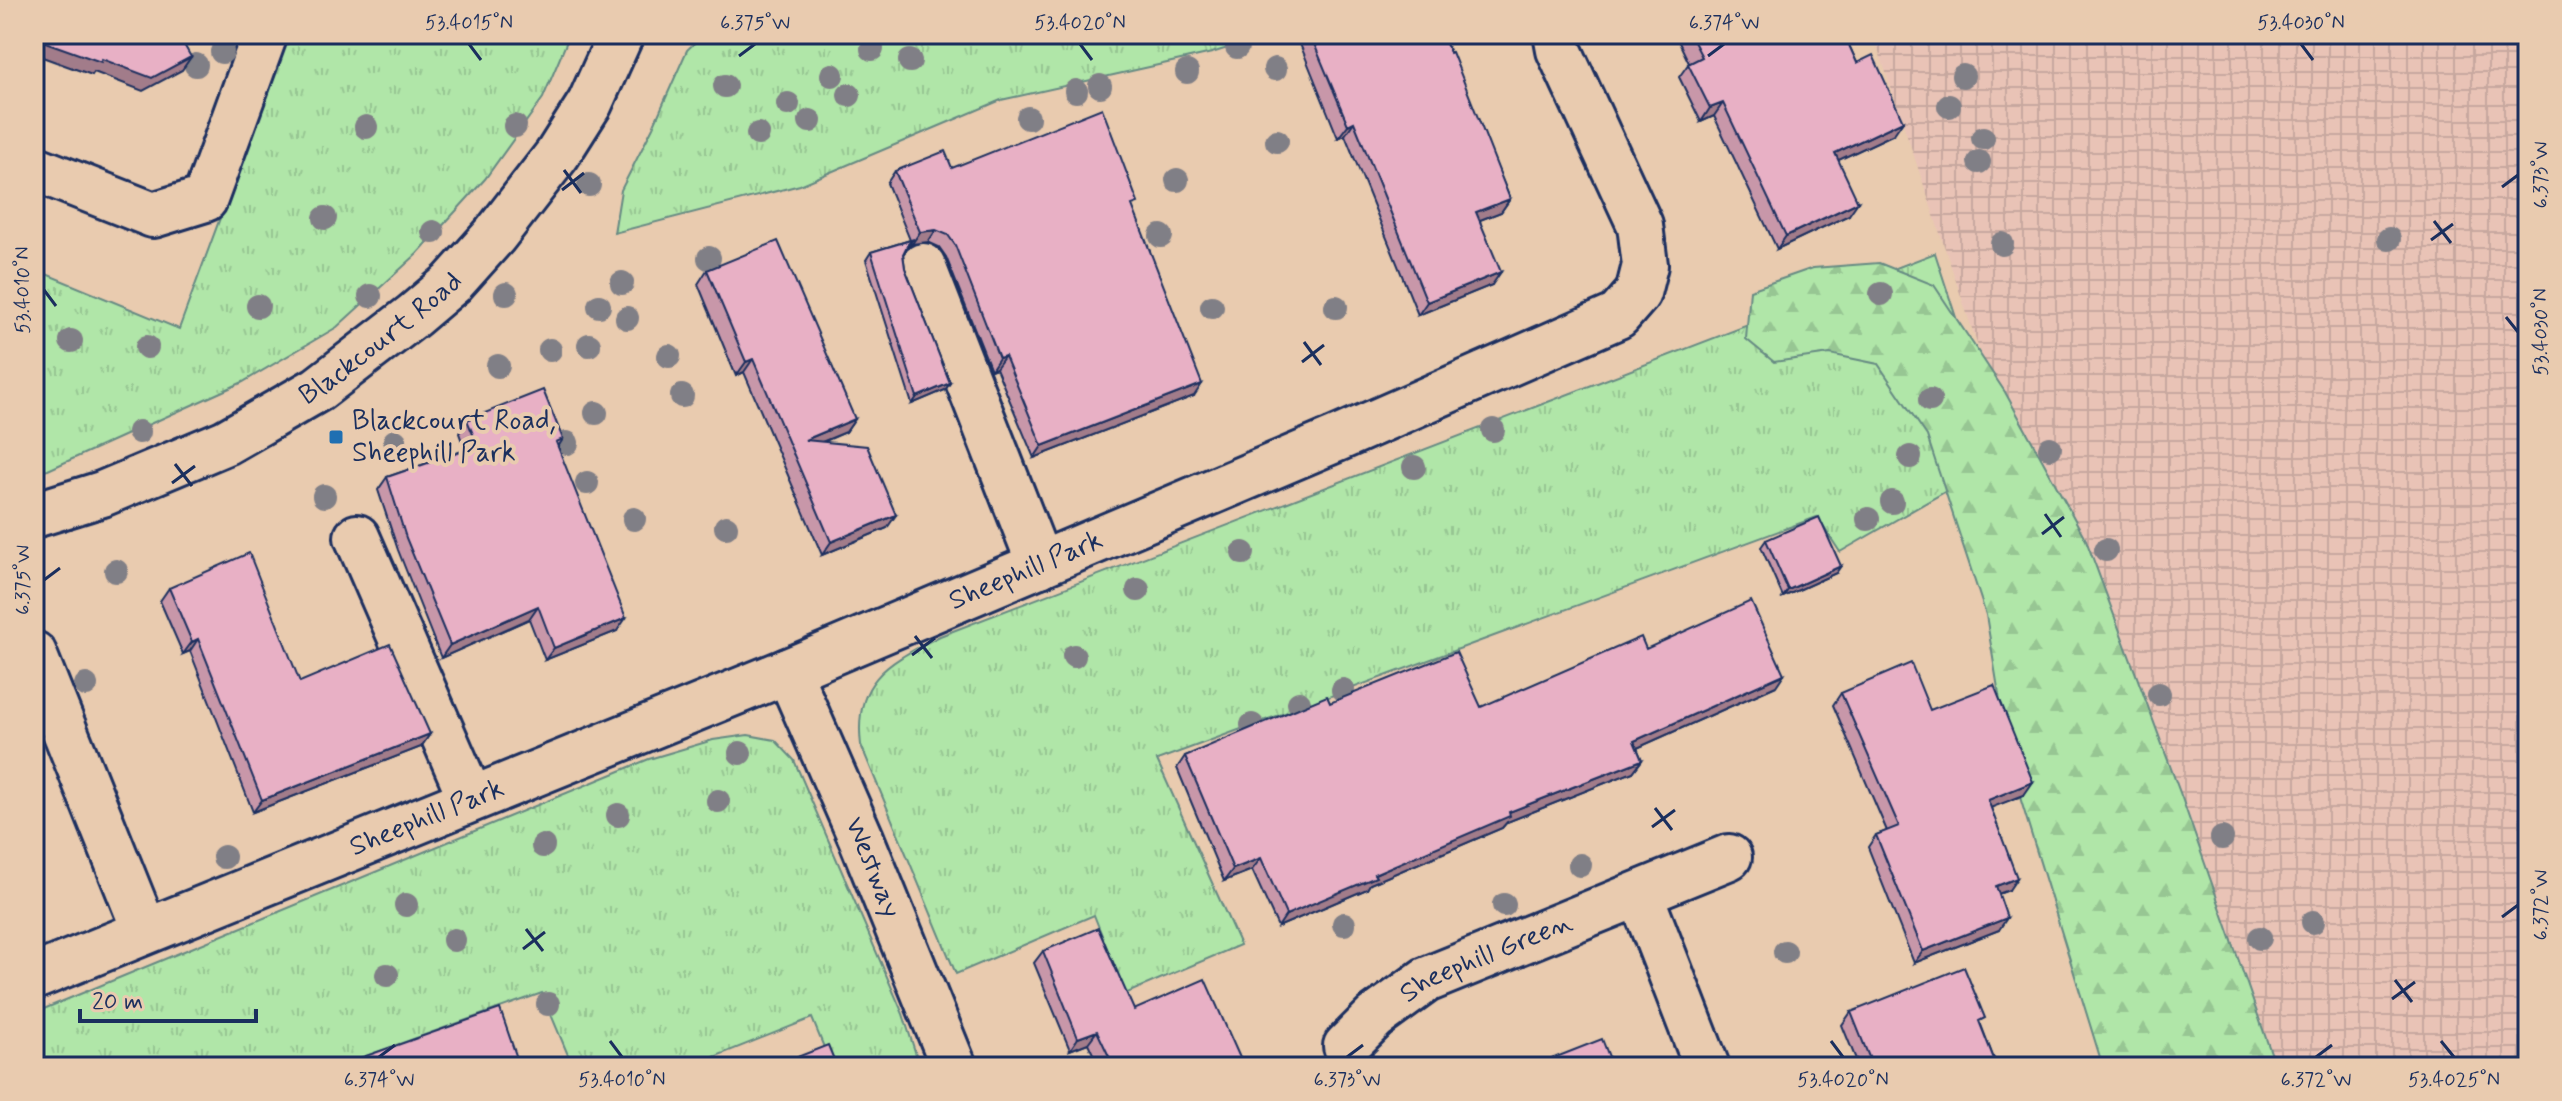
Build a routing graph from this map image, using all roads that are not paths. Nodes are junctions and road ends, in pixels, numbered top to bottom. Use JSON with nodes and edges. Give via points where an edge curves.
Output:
{"nodes":[{"id":1,"x":265,"y":34,"type":"edge"},
{"id":2,"x":621,"y":34,"type":"edge"},
{"id":3,"x":1556,"y":34,"type":"edge"},
{"id":4,"x":34,"y":168,"type":"edge"},
{"id":5,"x":923,"y":266,"type":"dead end"},
{"id":6,"x":34,"y":515,"type":"edge"},
{"id":7,"x":357,"y":537,"type":"dead end"},
{"id":8,"x":1040,"y":565,"type":"junction"},
{"id":9,"x":34,"y":654,"type":"edge"},
{"id":10,"x":788,"y":671,"type":"junction"},
{"id":11,"x":471,"y":799,"type":"junction"},
{"id":12,"x":1729,"y":857,"type":"dead end"},
{"id":13,"x":1640,"y":894,"type":"junction"},
{"id":14,"x":145,"y":931,"type":"junction"},
{"id":15,"x":34,"y":977,"type":"edge"},
{"id":16,"x":1346,"y":1046,"type":"dead end"},
{"id":17,"x":954,"y":1067,"type":"edge"},
{"id":18,"x":1707,"y":1067,"type":"edge"}],
"edges":[{"from":1,"to":4,"type":"street","via":[[205,199],[153,215]]},
{"from":2,"to":6,"type":"street","name":"Blackcourt Road","via":[[590,103],[557,155],[495,235],[413,316],[318,389],[226,442],[102,494]]},
{"from":3,"to":8,"type":"street","name":"Sheephill Park","via":[[1640,225],[1645,265],[1638,293],[1618,316]]},
{"from":5,"to":8,"type":"street"},
{"from":7,"to":11,"type":"street"},
{"from":8,"to":10,"type":"street","name":"Sheephill Park"},
{"from":9,"to":14,"type":"street"},
{"from":10,"to":11,"type":"street","name":"Sheephill Park"},
{"from":10,"to":17,"type":"street","name":"Westway"},
{"from":11,"to":14,"type":"street","name":"Sheephill Park"},
{"from":12,"to":13,"type":"street","name":"Sheephill Green"},
{"from":13,"to":16,"type":"street","name":"Sheephill Green","via":[[1426,980]]},
{"from":13,"to":18,"type":"street"},
{"from":14,"to":15,"type":"street","name":"Sheephill Park"}]}
